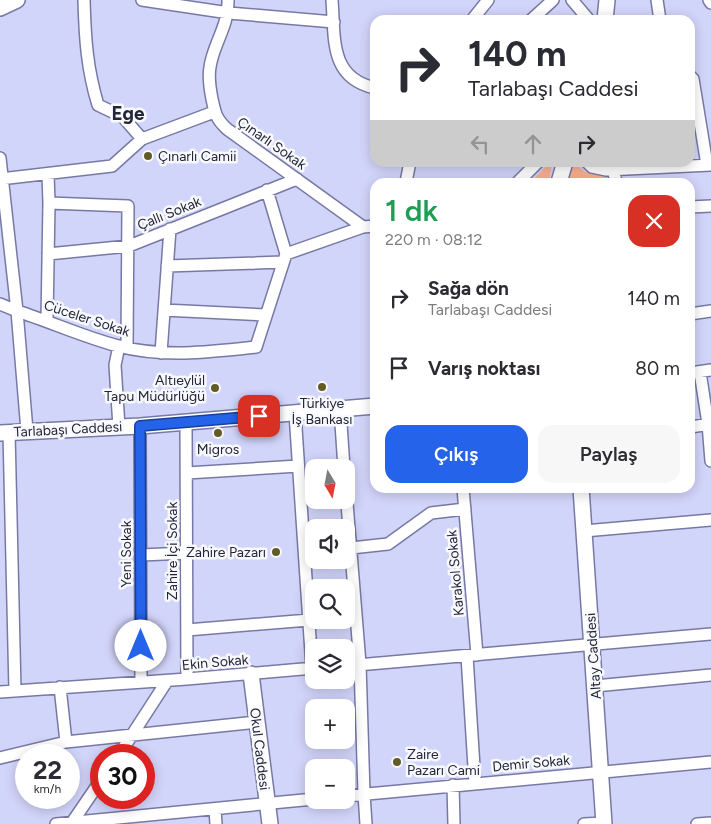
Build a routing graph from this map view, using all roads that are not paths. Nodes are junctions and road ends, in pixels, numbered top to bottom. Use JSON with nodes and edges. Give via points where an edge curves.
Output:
{"nodes":[{"id":1,"x":17,"y":0,"type":"edge"},
{"id":2,"x":84,"y":0,"type":"edge"},
{"id":3,"x":142,"y":0,"type":"edge"},
{"id":4,"x":228,"y":0,"type":"edge"},
{"id":5,"x":332,"y":0,"type":"edge"},
{"id":6,"x":488,"y":0,"type":"edge"},
{"id":7,"x":553,"y":0,"type":"edge"},
{"id":8,"x":572,"y":0,"type":"edge"},
{"id":9,"x":607,"y":0,"type":"edge"},
{"id":10,"x":657,"y":0,"type":"edge"},
{"id":11,"x":709,"y":0,"type":"edge"},
{"id":12,"x":711,"y":3,"type":"edge"},
{"id":13,"x":0,"y":8,"type":"edge"},
{"id":14,"x":228,"y":13,"type":"junction"},
{"id":15,"x":476,"y":15,"type":"edge"},
{"id":16,"x":536,"y":15,"type":"edge"},
{"id":17,"x":585,"y":15,"type":"edge"},
{"id":18,"x":606,"y":15,"type":"edge"},
{"id":19,"x":659,"y":15,"type":"edge"},
{"id":20,"x":334,"y":22,"type":"junction"},
{"id":21,"x":370,"y":87,"type":"edge"},
{"id":22,"x":214,"y":112,"type":"junction"},
{"id":23,"x":695,"y":117,"type":"edge"},
{"id":24,"x":707,"y":135,"type":"edge"},
{"id":25,"x":142,"y":139,"type":"junction"},
{"id":26,"x":0,"y":158,"type":"edge"},
{"id":27,"x":709,"y":165,"type":"edge"},
{"id":28,"x":695,"y":166,"type":"edge"},
{"id":29,"x":533,"y":167,"type":"edge"},
{"id":30,"x":592,"y":167,"type":"edge"},
{"id":31,"x":661,"y":167,"type":"edge"},
{"id":32,"x":613,"y":169,"type":"junction"},
{"id":33,"x":48,"y":174,"type":"junction"},
{"id":34,"x":522,"y":178,"type":"edge"},
{"id":35,"x":615,"y":178,"type":"edge"},
{"id":36,"x":1,"y":179,"type":"edge"},
{"id":37,"x":297,"y":179,"type":"junction"},
{"id":38,"x":267,"y":190,"type":"junction"},
{"id":39,"x":49,"y":203,"type":"junction"},
{"id":40,"x":711,"y":206,"type":"edge"},
{"id":41,"x":695,"y":207,"type":"edge"},
{"id":42,"x":369,"y":226,"type":"edge"},
{"id":43,"x":170,"y":229,"type":"junction"},
{"id":44,"x":128,"y":246,"type":"junction"},
{"id":45,"x":48,"y":254,"type":"junction"},
{"id":46,"x":285,"y":258,"type":"junction"},
{"id":47,"x":168,"y":266,"type":"junction"},
{"id":48,"x":0,"y":304,"type":"edge"},
{"id":49,"x":164,"y":310,"type":"junction"},
{"id":50,"x":17,"y":311,"type":"junction"},
{"id":51,"x":711,"y":311,"type":"edge"},
{"id":52,"x":695,"y":313,"type":"edge"},
{"id":53,"x":266,"y":315,"type":"junction"},
{"id":54,"x":47,"y":320,"type":"junction"},
{"id":55,"x":123,"y":347,"type":"junction"},
{"id":56,"x":161,"y":353,"type":"junction"},
{"id":57,"x":700,"y":372,"type":"edge"},
{"id":58,"x":370,"y":406,"type":"edge"},
{"id":59,"x":340,"y":409,"type":"junction"},
{"id":60,"x":295,"y":413,"type":"junction"},
{"id":61,"x":186,"y":422,"type":"junction"},
{"id":62,"x":710,"y":424,"type":"edge"},
{"id":63,"x":140,"y":426,"type":"junction"},
{"id":64,"x":695,"y":426,"type":"edge"},
{"id":65,"x":119,"y":427,"type":"junction"},
{"id":66,"x":5,"y":432,"type":"edge"},
{"id":67,"x":27,"y":432,"type":"junction"},
{"id":68,"x":343,"y":459,"type":"edge"},
{"id":69,"x":711,"y":461,"type":"edge"},
{"id":70,"x":298,"y":466,"type":"junction"},
{"id":71,"x":186,"y":473,"type":"junction"},
{"id":72,"x":463,"y":493,"type":"edge"},
{"id":73,"x":581,"y":493,"type":"edge"},
{"id":74,"x":465,"y":509,"type":"junction"},
{"id":75,"x":711,"y":520,"type":"edge"},
{"id":76,"x":584,"y":531,"type":"junction"},
{"id":77,"x":355,"y":548,"type":"edge"},
{"id":78,"x":187,"y":553,"type":"junction"},
{"id":79,"x":141,"y":555,"type":"junction"},
{"id":80,"x":353,"y":569,"type":"edge"},
{"id":81,"x":306,"y":579,"type":"edge"},
{"id":82,"x":305,"y":620,"type":"edge"},
{"id":83,"x":187,"y":630,"type":"junction"},
{"id":84,"x":711,"y":634,"type":"edge"},
{"id":85,"x":592,"y":644,"type":"junction"},
{"id":86,"x":472,"y":656,"type":"junction"},
{"id":87,"x":360,"y":664,"type":"junction"},
{"id":88,"x":355,"y":665,"type":"edge"},
{"id":89,"x":305,"y":669,"type":"edge"},
{"id":90,"x":251,"y":674,"type":"junction"},
{"id":91,"x":711,"y":675,"type":"edge"},
{"id":92,"x":188,"y":679,"type":"junction"},
{"id":93,"x":167,"y":681,"type":"junction"},
{"id":94,"x":141,"y":682,"type":"junction"},
{"id":95,"x":595,"y":686,"type":"junction"},
{"id":96,"x":60,"y":687,"type":"junction"},
{"id":97,"x":15,"y":691,"type":"junction"},
{"id":98,"x":0,"y":692,"type":"edge"},
{"id":99,"x":257,"y":722,"type":"junction"},
{"id":100,"x":133,"y":735,"type":"junction"},
{"id":101,"x":66,"y":742,"type":"junction"},
{"id":102,"x":127,"y":744,"type":"edge"},
{"id":103,"x":0,"y":758,"type":"edge"},
{"id":104,"x":711,"y":762,"type":"edge"},
{"id":105,"x":600,"y":772,"type":"junction"},
{"id":106,"x":475,"y":783,"type":"junction"},
{"id":107,"x":454,"y":785,"type":"junction"},
{"id":108,"x":364,"y":794,"type":"junction"},
{"id":109,"x":355,"y":795,"type":"edge"},
{"id":110,"x":90,"y":796,"type":"edge"},
{"id":111,"x":305,"y":800,"type":"edge"},
{"id":112,"x":268,"y":803,"type":"junction"},
{"id":113,"x":215,"y":809,"type":"junction"},
{"id":114,"x":158,"y":819,"type":"edge"},
{"id":115,"x":72,"y":823,"type":"edge"},
{"id":116,"x":604,"y":823,"type":"edge"},
{"id":117,"x":711,"y":823,"type":"edge"},
{"id":118,"x":56,"y":824,"type":"edge"},
{"id":119,"x":216,"y":824,"type":"edge"},
{"id":120,"x":270,"y":824,"type":"edge"},
{"id":121,"x":366,"y":824,"type":"edge"},
{"id":122,"x":454,"y":824,"type":"edge"},
{"id":123,"x":584,"y":824,"type":"edge"},
{"id":124,"x":698,"y":824,"type":"edge"}],
"edges":[{"from":1,"to":13,"type":"main road"},
{"from":2,"to":25,"type":"street","via":[[84,41],[98,105],[123,117]]},
{"from":3,"to":14,"type":"street"},
{"from":4,"to":14,"type":"street","name":"Çınarlı Sokak"},
{"from":5,"to":20,"type":"street"},
{"from":6,"to":15,"type":"street"},
{"from":7,"to":16,"type":"street"},
{"from":8,"to":17,"type":"street"},
{"from":9,"to":18,"type":"main road"},
{"from":10,"to":19,"type":"street"},
{"from":11,"to":12,"type":"street"},
{"from":14,"to":20,"type":"street"},
{"from":14,"to":22,"type":"street","name":"Çınarlı Sokak","via":[[210,67]]},
{"from":20,"to":21,"type":"street","via":[[338,59],[347,75]]},
{"from":22,"to":25,"type":"street"},
{"from":22,"to":37,"type":"street","name":"Çınarlı Sokak","via":[[226,130]]},
{"from":23,"to":24,"type":"street"},
{"from":24,"to":27,"type":"street"},
{"from":25,"to":33,"type":"street","via":[[112,166]]},
{"from":26,"to":36,"type":"street"},
{"from":27,"to":28,"type":"street"},
{"from":29,"to":34,"type":"street"},
{"from":30,"to":32,"type":"street"},
{"from":31,"to":32,"type":"street"},
{"from":32,"to":35,"type":"street"},
{"from":33,"to":36,"type":"street"},
{"from":33,"to":39,"type":"street"},
{"from":36,"to":50,"type":"street"},
{"from":37,"to":38,"type":"street","name":"Çallı Sokak"},
{"from":37,"to":42,"type":"street","name":"Çınarlı Sokak"},
{"from":38,"to":43,"type":"street","name":"Çallı Sokak"},
{"from":38,"to":46,"type":"street"},
{"from":39,"to":44,"type":"street","via":[[128,206]]},
{"from":39,"to":45,"type":"street"},
{"from":40,"to":41,"type":"street"},
{"from":42,"to":46,"type":"street"},
{"from":43,"to":44,"type":"street","name":"Çallı Sokak"},
{"from":43,"to":47,"type":"street"},
{"from":44,"to":45,"type":"street","name":"Çallı Sokak"},
{"from":44,"to":55,"type":"street"},
{"from":45,"to":54,"type":"street"},
{"from":46,"to":47,"type":"street"},
{"from":46,"to":53,"type":"street"},
{"from":47,"to":49,"type":"street"},
{"from":48,"to":50,"type":"street","name":"Cüceler Sokak"},
{"from":49,"to":53,"type":"street"},
{"from":49,"to":56,"type":"street"},
{"from":50,"to":54,"type":"street","name":"Cüceler Sokak"},
{"from":50,"to":67,"type":"street"},
{"from":51,"to":52,"type":"street"},
{"from":53,"to":56,"type":"street","name":"Cüceler Sokak","via":[[256,347],[208,353]]},
{"from":54,"to":55,"type":"street","name":"Cüceler Sokak"},
{"from":55,"to":56,"type":"street","name":"Cüceler Sokak"},
{"from":55,"to":65,"type":"street","via":[[115,365]]},
{"from":57,"to":62,"type":"street"},
{"from":58,"to":59,"type":"main road","name":"Tarlabaşı Caddesi"},
{"from":59,"to":60,"type":"main road","name":"Tarlabaşı Caddesi"},
{"from":59,"to":68,"type":"street"},
{"from":60,"to":61,"type":"main road","name":"Tarlabaşı Caddesi"},
{"from":60,"to":70,"type":"street"},
{"from":61,"to":63,"type":"main road","name":"Tarlabaşı Caddesi"},
{"from":61,"to":71,"type":"street","name":"Zahire İçi Sokak"},
{"from":62,"to":64,"type":"street"},
{"from":62,"to":69,"type":"street"},
{"from":63,"to":65,"type":"main road","name":"Tarlabaşı Caddesi"},
{"from":63,"to":79,"type":"street","name":"Yeni Sokak"},
{"from":65,"to":67,"type":"main road","name":"Tarlabaşı Caddesi"},
{"from":66,"to":67,"type":"main road","name":"Tarlabaşı Caddesi"},
{"from":66,"to":97,"type":"street"},
{"from":70,"to":71,"type":"street"},
{"from":70,"to":81,"type":"street"},
{"from":71,"to":78,"type":"street","name":"Zahire İçi Sokak"},
{"from":72,"to":74,"type":"street","name":"Karakol Sokak"},
{"from":73,"to":76,"type":"main road","name":"Altay Caddesi"},
{"from":74,"to":77,"type":"street","via":[[431,513],[388,544]]},
{"from":74,"to":86,"type":"street","name":"Karakol Sokak"},
{"from":75,"to":76,"type":"street"},
{"from":76,"to":85,"type":"main road","name":"Altay Caddesi"},
{"from":78,"to":79,"type":"street"},
{"from":78,"to":83,"type":"street","name":"Zahire İçi Sokak"},
{"from":79,"to":94,"type":"street","name":"Yeni Sokak"},
{"from":80,"to":87,"type":"street"},
{"from":82,"to":83,"type":"street"},
{"from":83,"to":92,"type":"street","name":"Zahire İçi Sokak"},
{"from":84,"to":85,"type":"street"},
{"from":85,"to":86,"type":"street"},
{"from":85,"to":95,"type":"main road","name":"Altay Caddesi"},
{"from":86,"to":87,"type":"street"},
{"from":86,"to":106,"type":"street","name":"Karakol Sokak"},
{"from":87,"to":88,"type":"street"},
{"from":87,"to":108,"type":"street"},
{"from":89,"to":90,"type":"street","name":"Ekin Sokak"},
{"from":90,"to":92,"type":"street","name":"Ekin Sokak"},
{"from":90,"to":99,"type":"main road","name":"Okul Caddesi"},
{"from":91,"to":95,"type":"street"},
{"from":92,"to":93,"type":"street","name":"Ekin Sokak"},
{"from":93,"to":94,"type":"street","name":"Ekin Sokak"},
{"from":93,"to":100,"type":"street"},
{"from":94,"to":96,"type":"street","name":"Ekin Sokak"},
{"from":95,"to":105,"type":"main road","name":"Altay Caddesi"},
{"from":96,"to":97,"type":"street","name":"Ekin Sokak"},
{"from":96,"to":101,"type":"street"},
{"from":97,"to":98,"type":"street","name":"Ekin Sokak"},
{"from":99,"to":100,"type":"street"},
{"from":99,"to":112,"type":"main road","name":"Okul Caddesi"},
{"from":100,"to":101,"type":"street"},
{"from":100,"to":102,"type":"street"},
{"from":101,"to":103,"type":"street"},
{"from":104,"to":105,"type":"street","name":"Demir Sokak"},
{"from":105,"to":106,"type":"street","name":"Demir Sokak"},
{"from":105,"to":116,"type":"main road","name":"Altay Caddesi"},
{"from":106,"to":107,"type":"street","name":"Demir Sokak"},
{"from":107,"to":108,"type":"street","name":"Demir Sokak"},
{"from":107,"to":122,"type":"street"},
{"from":108,"to":109,"type":"street","name":"Demir Sokak"},
{"from":108,"to":121,"type":"street"},
{"from":110,"to":115,"type":"street"},
{"from":111,"to":112,"type":"street"},
{"from":112,"to":113,"type":"street"},
{"from":112,"to":120,"type":"main road","name":"Okul Caddesi"},
{"from":113,"to":114,"type":"street"},
{"from":113,"to":119,"type":"street"},
{"from":114,"to":115,"type":"street"},
{"from":115,"to":118,"type":"street"},
{"from":116,"to":123,"type":"street"},
{"from":117,"to":124,"type":"street"}]}
